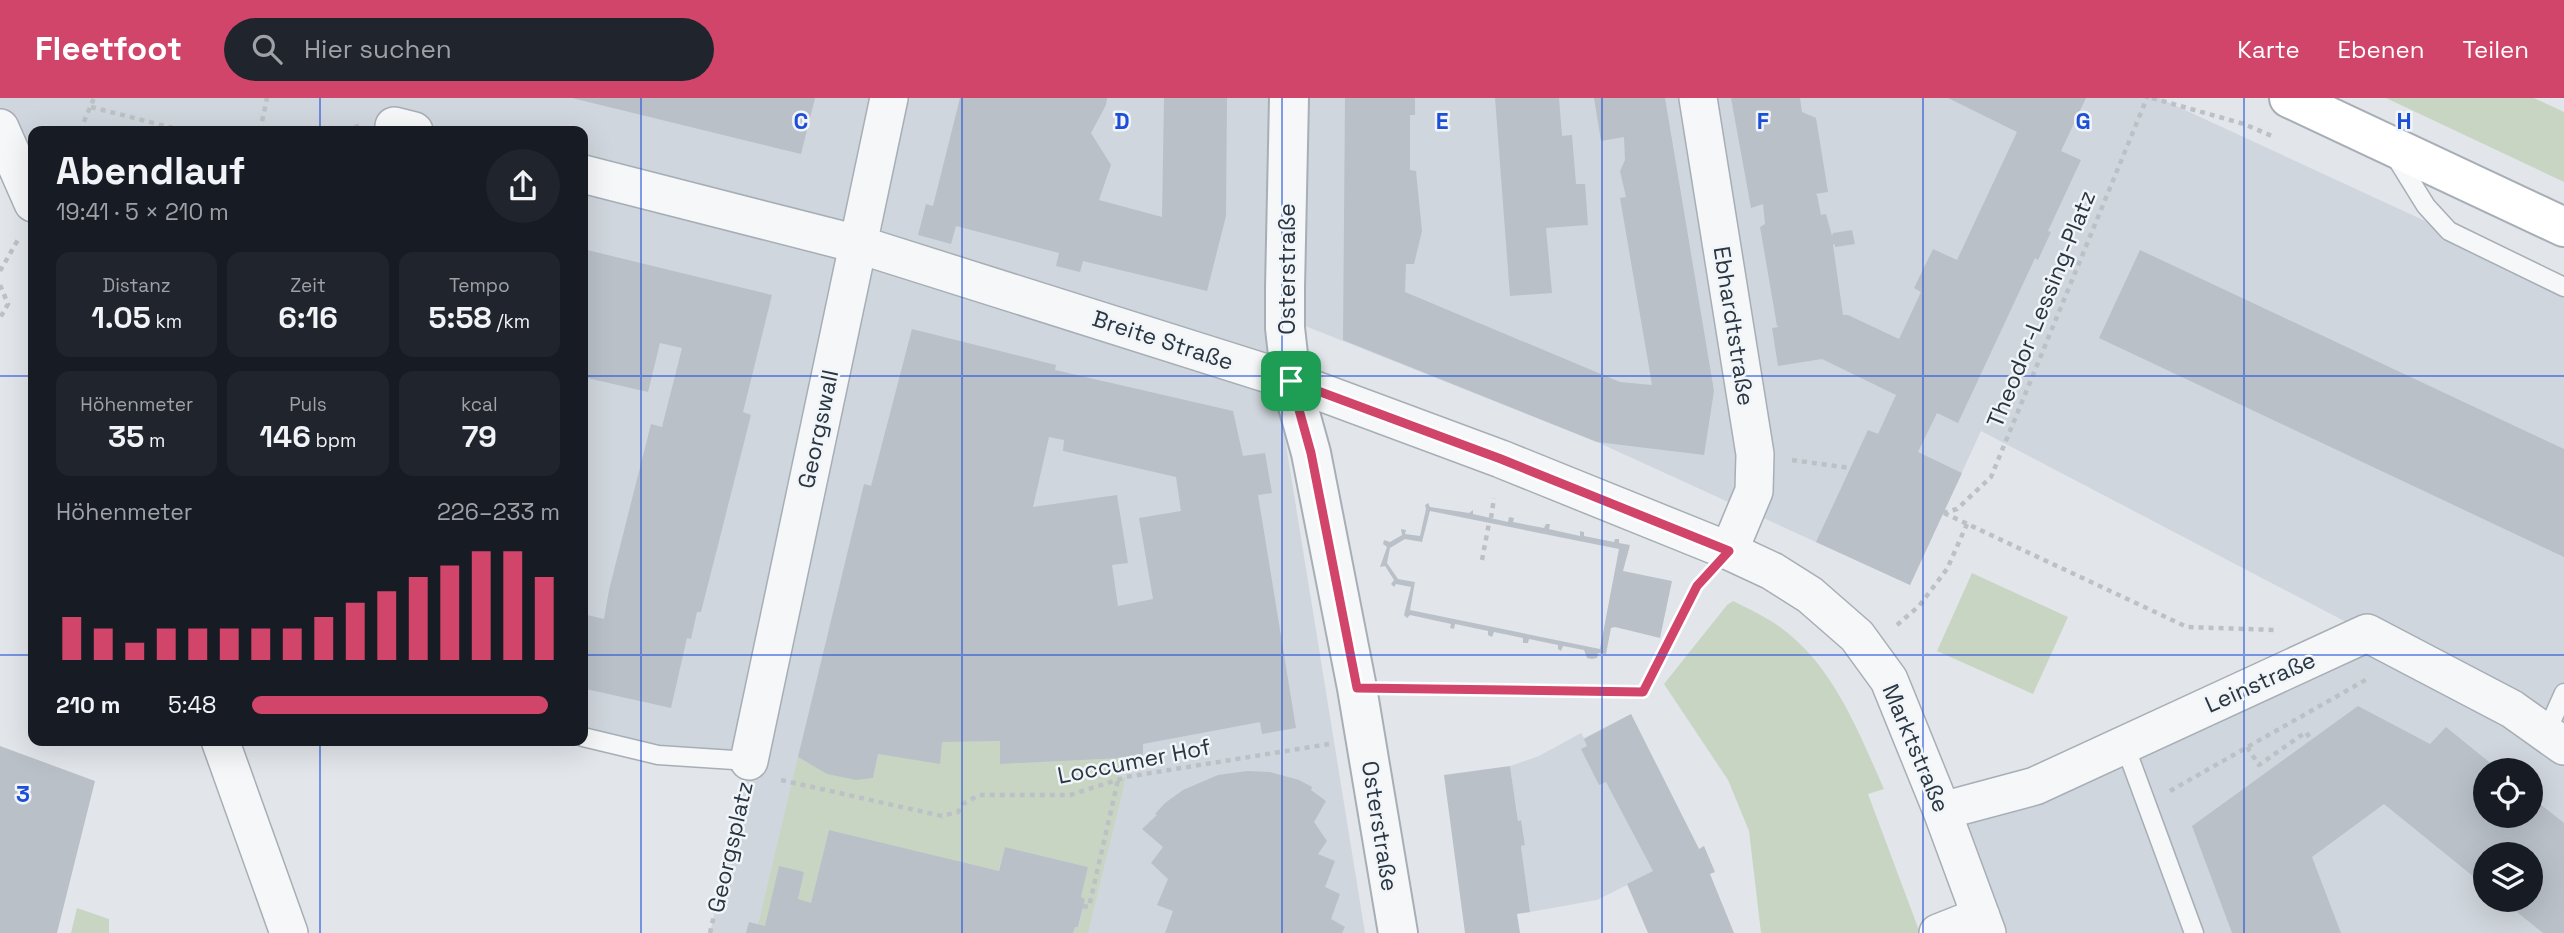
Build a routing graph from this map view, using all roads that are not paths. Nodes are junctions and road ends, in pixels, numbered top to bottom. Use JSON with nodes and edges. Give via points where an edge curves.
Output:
{"nodes":[{"id":1,"x":889,"y":98,"type":"edge"},
{"id":2,"x":1289,"y":98,"type":"edge"},
{"id":3,"x":1698,"y":98,"type":"edge"},
{"id":4,"x":2289,"y":98,"type":"edge"},
{"id":5,"x":0,"y":128,"type":"edge"},
{"id":6,"x":2388,"y":144,"type":"junction"},
{"id":7,"x":588,"y":175,"type":"edge"},
{"id":8,"x":28,"y":192,"type":"edge"},
{"id":9,"x":2564,"y":227,"type":"edge"},
{"id":10,"x":858,"y":244,"type":"junction"},
{"id":11,"x":2564,"y":286,"type":"edge"},
{"id":12,"x":1291,"y":381,"type":"junction"},
{"id":13,"x":1729,"y":551,"type":"junction"},
{"id":14,"x":2564,"y":693,"type":"edge"},
{"id":15,"x":588,"y":738,"type":"edge"},
{"id":16,"x":2555,"y":739,"type":"edge"},
{"id":17,"x":2124,"y":743,"type":"junction"},
{"id":18,"x":221,"y":746,"type":"edge"},
{"id":19,"x":749,"y":761,"type":"joint"},
{"id":20,"x":1942,"y":811,"type":"junction"},
{"id":21,"x":1984,"y":925,"type":"edge"},
{"id":22,"x":289,"y":933,"type":"edge"},
{"id":23,"x":1398,"y":933,"type":"edge"},
{"id":24,"x":1938,"y":933,"type":"edge"},
{"id":25,"x":2194,"y":933,"type":"edge"}],
"edges":[{"from":1,"to":10,"type":"street","name":"Georgswall"},
{"from":2,"to":12,"type":"street","name":"Osterstraße","via":[[1285,328]]},
{"from":3,"to":13,"type":"street","name":"Ebhardtstraße","via":[[1755,454],[1754,491]]},
{"from":4,"to":6,"type":"main road"},
{"from":5,"to":8,"type":"street"},
{"from":6,"to":9,"type":"main road"},
{"from":6,"to":11,"type":"lane","via":[[2426,206],[2449,231]]},
{"from":7,"to":10,"type":"street","name":"Breite Straße"},
{"from":10,"to":12,"type":"street","name":"Breite Straße"},
{"from":10,"to":19,"type":"street","name":"Georgswall"},
{"from":12,"to":13,"type":"street","name":"Breite Straße"},
{"from":12,"to":23,"type":"street","name":"Osterstraße","via":[[1311,453],[1357,688]]},
{"from":13,"to":20,"type":"street","name":"Marktstraße","via":[[1810,596],[1857,636],[1889,680]]},
{"from":14,"to":16,"type":"lane"},
{"from":15,"to":19,"type":"lane","name":"Georgsplatz","via":[[658,755]]},
{"from":16,"to":17,"type":"street","name":"Leinstraße","via":[[2512,709],[2367,633]]},
{"from":17,"to":20,"type":"street","name":"Leinstraße","via":[[2035,786]]},
{"from":17,"to":25,"type":"lane"},
{"from":18,"to":22,"type":"street"},
{"from":20,"to":21,"type":"street","name":"Marktstraße"},
{"from":21,"to":24,"type":"street"}]}
